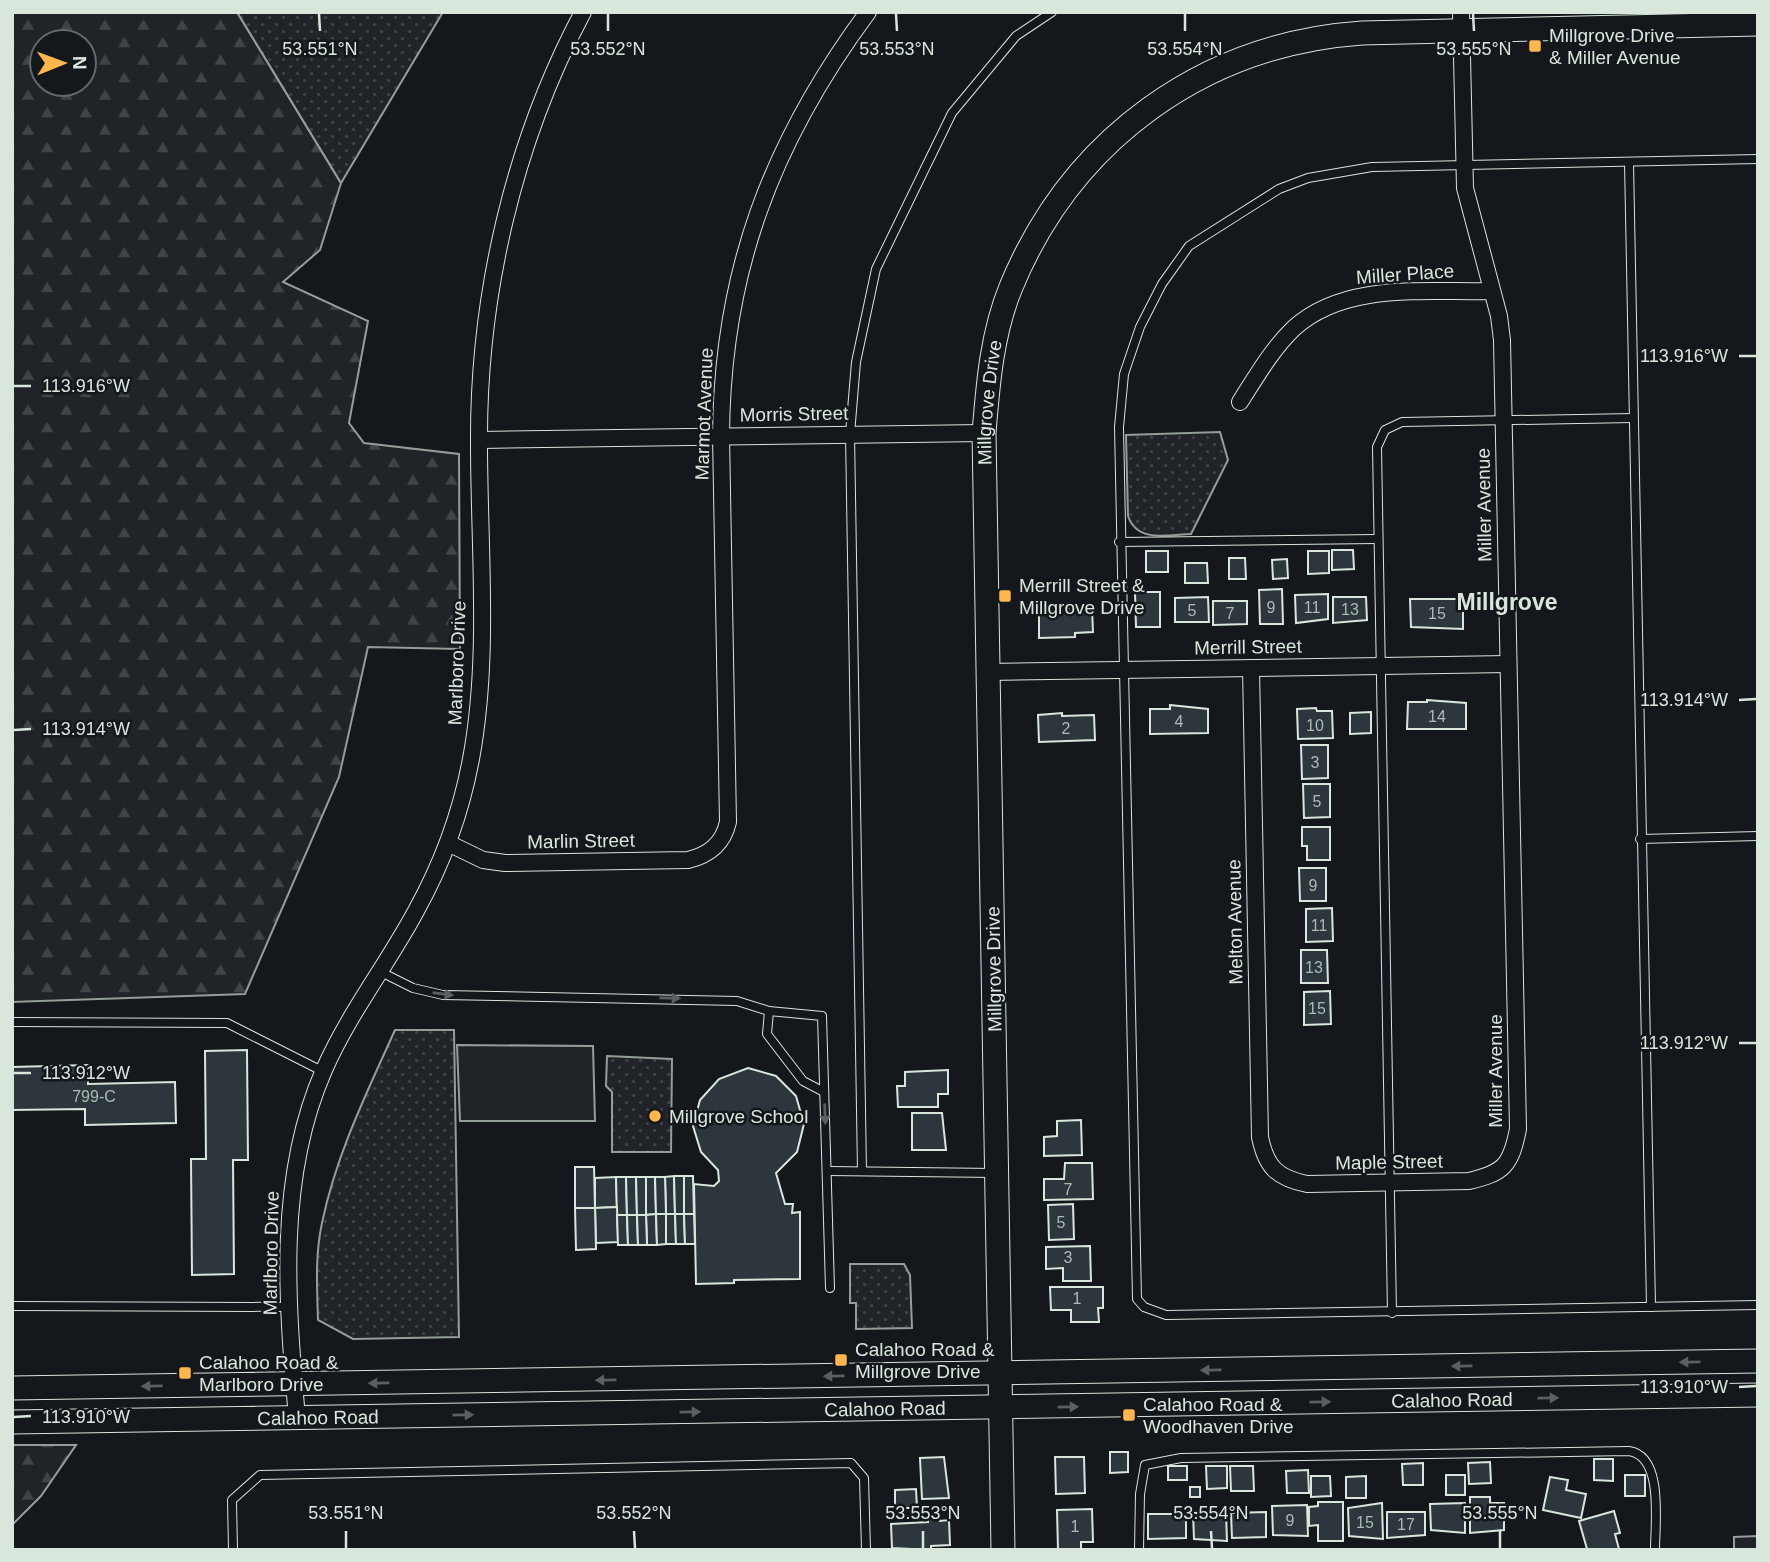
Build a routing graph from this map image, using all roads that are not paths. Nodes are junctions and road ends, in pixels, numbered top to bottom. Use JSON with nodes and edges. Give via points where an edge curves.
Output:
{"nodes":[{"id":1,"x":583,"y":12,"type":"edge"},
{"id":2,"x":868,"y":12,"type":"edge"},
{"id":3,"x":1052,"y":12,"type":"edge"},
{"id":4,"x":1750,"y":20,"type":"edge"},
{"id":5,"x":1461,"y":21,"type":"edge"},
{"id":6,"x":1758,"y":159,"type":"edge"},
{"id":7,"x":1629,"y":162,"type":"junction"},
{"id":8,"x":1463,"y":163,"type":"junction"},
{"id":9,"x":1492,"y":291,"type":"junction"},
{"id":10,"x":1240,"y":402,"type":"dead end"},
{"id":11,"x":1633,"y":418,"type":"junction"},
{"id":12,"x":1503,"y":419,"type":"junction"},
{"id":13,"x":984,"y":433,"type":"junction"},
{"id":14,"x":850,"y":434,"type":"junction"},
{"id":15,"x":722,"y":436,"type":"junction"},
{"id":16,"x":479,"y":440,"type":"junction"},
{"id":17,"x":1377,"y":539,"type":"junction"},
{"id":18,"x":1119,"y":542,"type":"junction"},
{"id":19,"x":1508,"y":664,"type":"junction"},
{"id":20,"x":1381,"y":665,"type":"junction"},
{"id":21,"x":1251,"y":668,"type":"junction"},
{"id":22,"x":1123,"y":671,"type":"junction"},
{"id":23,"x":989,"y":672,"type":"junction"},
{"id":24,"x":1758,"y":836,"type":"edge"},
{"id":25,"x":1640,"y":839,"type":"junction"},
{"id":26,"x":448,"y":843,"type":"junction"},
{"id":27,"x":716,"y":847,"type":"joint"},
{"id":28,"x":379,"y":971,"type":"junction"},
{"id":29,"x":769,"y":1011,"type":"junction"},
{"id":30,"x":12,"y":1022,"type":"edge"},
{"id":31,"x":324,"y":1072,"type":"junction"},
{"id":32,"x":824,"y":1092,"type":"junction"},
{"id":33,"x":1505,"y":1167,"type":"joint"},
{"id":34,"x":827,"y":1171,"type":"junction"},
{"id":35,"x":862,"y":1171,"type":"junction"},
{"id":36,"x":1273,"y":1171,"type":"joint"},
{"id":37,"x":997,"y":1173,"type":"junction"},
{"id":38,"x":1389,"y":1183,"type":"junction"},
{"id":39,"x":830,"y":1288,"type":"dead end"},
{"id":40,"x":1758,"y":1305,"type":"edge"},
{"id":41,"x":12,"y":1306,"type":"edge"},
{"id":42,"x":289,"y":1307,"type":"junction"},
{"id":43,"x":1651,"y":1307,"type":"junction"},
{"id":44,"x":1392,"y":1313,"type":"junction"},
{"id":45,"x":1758,"y":1361,"type":"edge"},
{"id":46,"x":1000,"y":1374,"type":"junction"},
{"id":47,"x":294,"y":1384,"type":"junction"},
{"id":48,"x":12,"y":1388,"type":"edge"},
{"id":49,"x":1758,"y":1395,"type":"edge"},
{"id":50,"x":1000,"y":1408,"type":"junction"},
{"id":51,"x":297,"y":1418,"type":"junction"},
{"id":52,"x":12,"y":1422,"type":"edge"},
{"id":53,"x":233,"y":1550,"type":"edge"},
{"id":54,"x":866,"y":1550,"type":"edge"},
{"id":55,"x":1003,"y":1550,"type":"edge"},
{"id":56,"x":1139,"y":1550,"type":"edge"},
{"id":57,"x":1655,"y":1550,"type":"edge"}],
"edges":[{"from":1,"to":16,"type":"street","name":"Marlboro Drive","via":[[541,104],[513,192],[485,327]]},
{"from":2,"to":15,"type":"street","name":"Marmot Avenue","via":[[806,105],[756,213],[728,329]]},
{"from":3,"to":14,"type":"lane","via":[[1016,36],[952,113],[876,269],[856,362]]},
{"from":4,"to":5,"type":"main road","name":"Millgrove Drive"},
{"from":5,"to":8,"type":"street","name":"Miller Avenue"},
{"from":5,"to":13,"type":"main road","name":"Millgrove Drive","via":[[1337,35],[1262,50],[1190,82],[1126,126],[1052,209],[1024,258],[992,357]]},
{"from":6,"to":7,"type":"lane"},
{"from":7,"to":8,"type":"lane"},
{"from":7,"to":11,"type":"lane"},
{"from":8,"to":9,"type":"street","name":"Miller Avenue","via":[[1465,188]]},
{"from":8,"to":18,"type":"lane","via":[[1372,167],[1308,178],[1251,204],[1189,246],[1140,327],[1124,374]]},
{"from":9,"to":10,"type":"street","name":"Miller Place","via":[[1370,295],[1328,306],[1294,328]]},
{"from":9,"to":12,"type":"street","name":"Miller Avenue","via":[[1502,340]]},
{"from":11,"to":12,"type":"lane"},
{"from":11,"to":25,"type":"lane"},
{"from":12,"to":17,"type":"lane","via":[[1402,422],[1385,430],[1377,447]]},
{"from":12,"to":19,"type":"street","name":"Miller Avenue"},
{"from":13,"to":14,"type":"street","name":"Morris Street"},
{"from":13,"to":23,"type":"main road","name":"Millgrove Drive"},
{"from":14,"to":15,"type":"street","name":"Morris Street"},
{"from":14,"to":35,"type":"lane"},
{"from":15,"to":16,"type":"street","name":"Morris Street"},
{"from":15,"to":27,"type":"street","name":"Marmot Avenue","via":[[728,822]]},
{"from":16,"to":26,"type":"street","name":"Marlboro Drive","via":[[478,716],[461,804]]},
{"from":17,"to":18,"type":"lane"},
{"from":17,"to":20,"type":"lane"},
{"from":18,"to":22,"type":"lane"},
{"from":19,"to":20,"type":"street","name":"Merrill Street"},
{"from":19,"to":33,"type":"street","name":"Miller Avenue","via":[[1518,1129],[1514,1152]]},
{"from":20,"to":21,"type":"street","name":"Merrill Street"},
{"from":20,"to":38,"type":"lane"},
{"from":21,"to":22,"type":"street","name":"Merrill Street"},
{"from":21,"to":36,"type":"street","name":"Melton Avenue","via":[[1261,1137],[1264,1157]]},
{"from":22,"to":23,"type":"street","name":"Merrill Street"},
{"from":22,"to":44,"type":"lane","via":[[1137,1299],[1144,1307],[1166,1315]]},
{"from":23,"to":37,"type":"main road","name":"Millgrove Drive"},
{"from":24,"to":25,"type":"lane"},
{"from":25,"to":43,"type":"lane"},
{"from":26,"to":27,"type":"street","name":"Marlin Street","via":[[482,860],[505,863],[688,860]]},
{"from":26,"to":28,"type":"street","name":"Marlboro Drive","via":[[416,912]]},
{"from":28,"to":29,"type":"lane","one_way":true,"via":[[413,988],[443,995],[737,1001]]},
{"from":28,"to":31,"type":"street","name":"Marlboro Drive"},
{"from":29,"to":32,"type":"lane","via":[[767,1034],[803,1081]]},
{"from":29,"to":32,"type":"lane","via":[[822,1016]]},
{"from":30,"to":31,"type":"lane","via":[[227,1023]]},
{"from":31,"to":42,"type":"street","name":"Marlboro Drive","via":[[304,1125],[295,1172]]},
{"from":32,"to":34,"type":"lane","one_way":true},
{"from":33,"to":38,"type":"street","name":"Maple Street","via":[[1469,1181]]},
{"from":34,"to":35,"type":"lane"},
{"from":34,"to":39,"type":"lane"},
{"from":35,"to":37,"type":"lane"},
{"from":36,"to":38,"type":"street","name":"Maple Street","via":[[1307,1184]]},
{"from":37,"to":46,"type":"main road","name":"Millgrove Drive"},
{"from":38,"to":44,"type":"lane"},
{"from":40,"to":43,"type":"lane"},
{"from":41,"to":42,"type":"lane"},
{"from":42,"to":47,"type":"street","name":"Marlboro Drive"},
{"from":43,"to":44,"type":"lane"},
{"from":45,"to":46,"type":"main road","name":"Calahoo Road","one_way":true},
{"from":46,"to":47,"type":"main road","name":"Calahoo Road","one_way":true},
{"from":46,"to":50,"type":"main road","name":"Millgrove Drive"},
{"from":47,"to":48,"type":"main road","name":"Calahoo Road","one_way":true},
{"from":47,"to":51,"type":"street","name":"Marlboro Drive"},
{"from":50,"to":49,"type":"main road","name":"Calahoo Road","one_way":true},
{"from":51,"to":50,"type":"main road","name":"Calahoo Road","one_way":true},
{"from":50,"to":55,"type":"main road","name":"Millgrove Drive"},
{"from":51,"to":52,"type":"main road","name":"Calahoo Road"},
{"from":53,"to":54,"type":"lane","via":[[232,1500],[260,1475],[851,1463],[864,1478]]},
{"from":56,"to":57,"type":"lane","via":[[1139,1494],[1145,1465],[1181,1458],[1629,1451],[1647,1461],[1653,1478]]}]}
